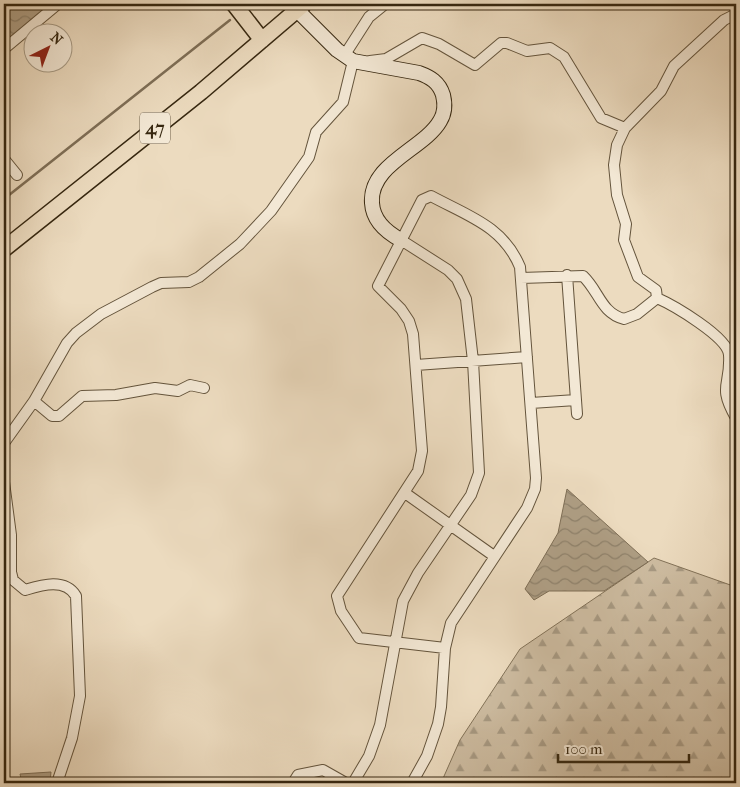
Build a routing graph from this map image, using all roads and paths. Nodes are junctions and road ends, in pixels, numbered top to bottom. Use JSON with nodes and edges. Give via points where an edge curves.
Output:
{"nodes":[{"id":1,"x":58,"y":4,"type":"edge"},
{"id":2,"x":235,"y":4,"type":"edge"},
{"id":3,"x":385,"y":4,"type":"edge"},
{"id":4,"x":301,"y":7,"type":"edge"},
{"id":5,"x":736,"y":14,"type":"edge"},
{"id":6,"x":262,"y":40,"type":"junction"},
{"id":7,"x":4,"y":49,"type":"edge"},
{"id":8,"x":354,"y":60,"type":"junction"},
{"id":9,"x":625,"y":128,"type":"junction"},
{"id":10,"x":4,"y":160,"type":"edge"},
{"id":11,"x":16,"y":175,"type":"dead end"},
{"id":12,"x":401,"y":240,"type":"junction"},
{"id":13,"x":4,"y":250,"type":"edge"},
{"id":14,"x":567,"y":275,"type":"junction"},
{"id":15,"x":521,"y":278,"type":"junction"},
{"id":16,"x":657,"y":298,"type":"junction"},
{"id":17,"x":527,"y":357,"type":"junction"},
{"id":18,"x":473,"y":361,"type":"junction"},
{"id":19,"x":416,"y":365,"type":"junction"},
{"id":20,"x":204,"y":388,"type":"dead end"},
{"id":21,"x":34,"y":400,"type":"junction"},
{"id":22,"x":576,"y":400,"type":"junction"},
{"id":23,"x":531,"y":404,"type":"junction"},
{"id":24,"x":577,"y":414,"type":"dead end"},
{"id":25,"x":736,"y":418,"type":"edge"},
{"id":26,"x":4,"y":443,"type":"edge"},
{"id":27,"x":4,"y":482,"type":"edge"},
{"id":28,"x":405,"y":493,"type":"junction"},
{"id":29,"x":450,"y":526,"type":"junction"},
{"id":30,"x":494,"y":556,"type":"junction"},
{"id":31,"x":395,"y":642,"type":"junction"},
{"id":32,"x":445,"y":648,"type":"junction"},
{"id":33,"x":57,"y":783,"type":"edge"},
{"id":34,"x":293,"y":783,"type":"edge"},
{"id":35,"x":346,"y":783,"type":"edge"},
{"id":36,"x":353,"y":783,"type":"edge"},
{"id":37,"x":412,"y":783,"type":"edge"}],
"edges":[{"from":1,"to":7,"type":"street"},
{"from":2,"to":6,"type":"main road"},
{"from":3,"to":8,"type":"street","via":[[369,17]]},
{"from":4,"to":6,"type":"main road","number":"47"},
{"from":4,"to":8,"type":"street"},
{"from":5,"to":9,"type":"street","via":[[724,20],[674,66],[662,91]]},
{"from":6,"to":13,"type":"main road","number":"47"},
{"from":8,"to":9,"type":"street","via":[[386,59],[422,38],[475,65],[501,44],[507,43],[527,51],[550,48],[564,57],[601,118]]},
{"from":8,"to":12,"type":"street","via":[[428,76],[441,89],[444,98],[444,113],[437,126],[386,170],[374,188],[375,217],[389,234]]},
{"from":8,"to":21,"type":"street","via":[[343,102],[316,132],[308,158],[272,211],[240,244],[199,277],[190,282],[161,283],[152,287],[101,314],[76,332]]},
{"from":9,"to":16,"type":"street","via":[[617,145],[614,165],[617,195],[626,224],[624,240],[638,277],[656,290]]},
{"from":10,"to":11,"type":"street"},
{"from":12,"to":15,"type":"street","via":[[422,200],[431,196],[496,232],[515,255]]},
{"from":12,"to":18,"type":"street","via":[[457,279],[469,311]]},
{"from":12,"to":19,"type":"street","via":[[378,286],[408,320]]},
{"from":14,"to":15,"type":"street"},
{"from":14,"to":16,"type":"street","via":[[583,276],[604,307],[624,319],[637,314]]},
{"from":14,"to":22,"type":"street"},
{"from":15,"to":17,"type":"street"},
{"from":16,"to":25,"type":"street","via":[[726,345],[729,355],[725,395]]},
{"from":17,"to":18,"type":"street"},
{"from":17,"to":23,"type":"street"},
{"from":18,"to":19,"type":"street"},
{"from":18,"to":29,"type":"street","via":[[480,473],[471,495]]},
{"from":19,"to":28,"type":"street","via":[[422,452],[418,471]]},
{"from":20,"to":21,"type":"street","via":[[190,386],[178,391],[155,388],[116,395],[82,396],[59,416],[52,416]]},
{"from":21,"to":26,"type":"street"},
{"from":22,"to":23,"type":"street"},
{"from":22,"to":24,"type":"street"},
{"from":23,"to":30,"type":"street","via":[[535,489],[527,508]]},
{"from":27,"to":33,"type":"street","via":[[13,580],[25,590],[43,585],[65,585],[76,596],[80,696],[72,738]]},
{"from":28,"to":29,"type":"street"},
{"from":28,"to":31,"type":"street","via":[[337,596],[341,611],[359,638]]},
{"from":29,"to":30,"type":"street"},
{"from":29,"to":31,"type":"street","via":[[411,585],[399,617]]},
{"from":30,"to":32,"type":"street","via":[[451,623]]},
{"from":31,"to":32,"type":"street"},
{"from":31,"to":36,"type":"street","via":[[380,725],[369,756]]},
{"from":32,"to":37,"type":"street","via":[[438,724],[427,756]]},
{"from":34,"to":35,"type":"street","via":[[298,775],[323,770]]}]}
